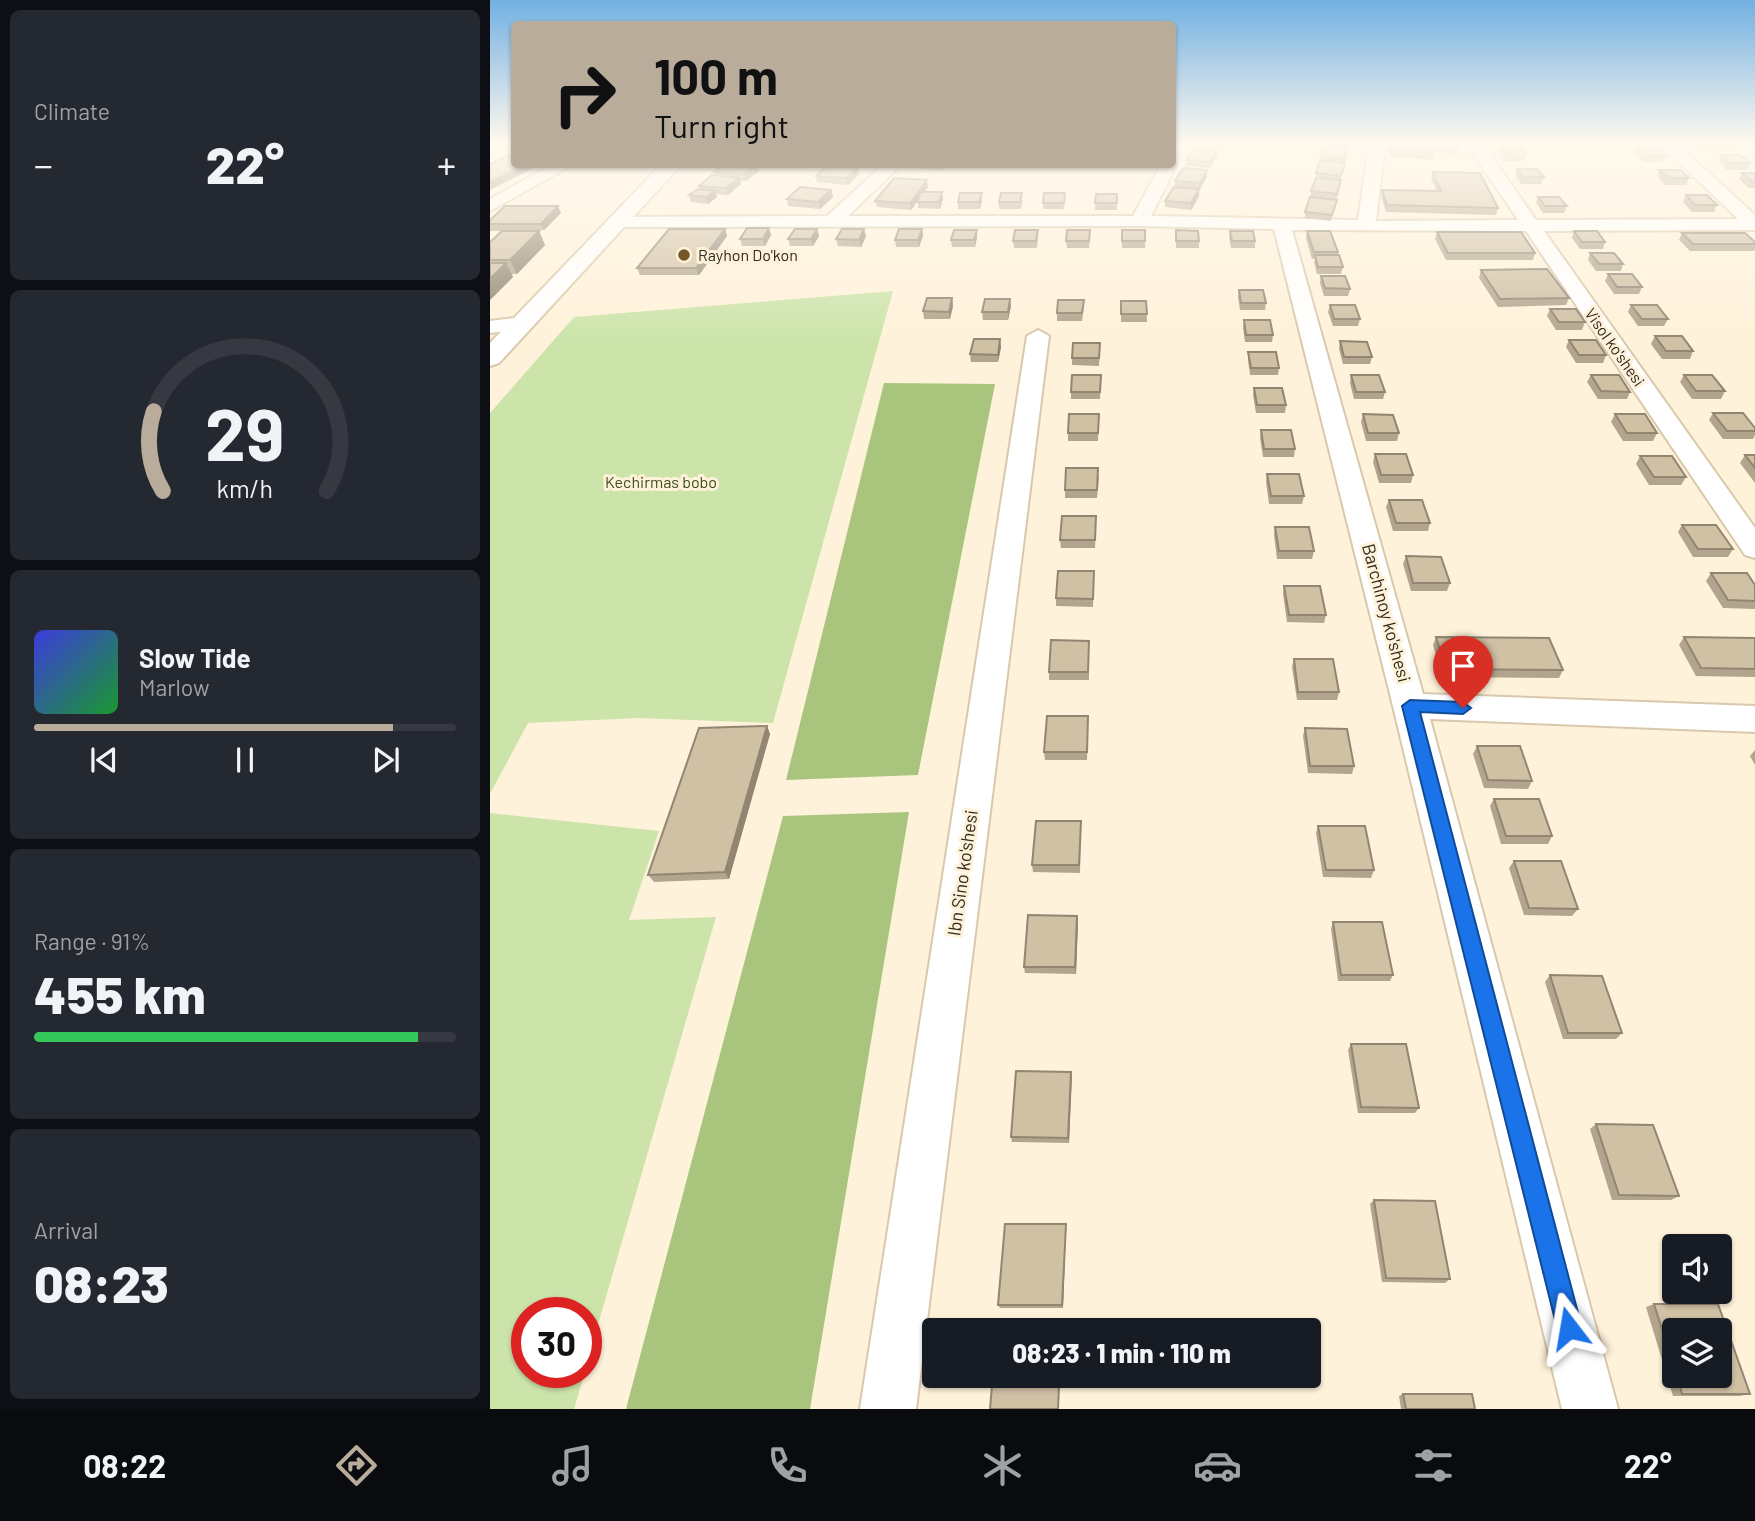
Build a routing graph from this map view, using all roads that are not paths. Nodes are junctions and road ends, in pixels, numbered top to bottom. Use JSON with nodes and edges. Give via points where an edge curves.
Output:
{"nodes":[{"id":1,"x":628,"y":210,"type":"edge"},
{"id":2,"x":844,"y":210,"type":"edge"},
{"id":3,"x":1145,"y":210,"type":"edge"},
{"id":4,"x":1368,"y":210,"type":"edge"},
{"id":5,"x":1520,"y":210,"type":"edge"},
{"id":6,"x":1739,"y":210,"type":"edge"},
{"id":7,"x":832,"y":221,"type":"junction"},
{"id":8,"x":1139,"y":221,"type":"junction"},
{"id":9,"x":616,"y":222,"type":"junction"},
{"id":10,"x":1530,"y":224,"type":"junction"},
{"id":11,"x":1754,"y":224,"type":"edge"},
{"id":12,"x":1282,"y":225,"type":"junction"},
{"id":13,"x":1366,"y":226,"type":"junction"},
{"id":14,"x":522,"y":323,"type":"junction"},
{"id":15,"x":490,"y":327,"type":"edge"},
{"id":16,"x":1038,"y":336,"type":"dead end"},
{"id":17,"x":490,"y":358,"type":"edge"},
{"id":18,"x":1755,"y":549,"type":"edge"},
{"id":19,"x":1410,"y":706,"type":"junction"},
{"id":20,"x":1755,"y":719,"type":"edge"},
{"id":21,"x":888,"y":1409,"type":"edge"},
{"id":22,"x":1590,"y":1409,"type":"edge"}],
"edges":[{"from":1,"to":9,"type":"main road"},
{"from":2,"to":7,"type":"street"},
{"from":3,"to":8,"type":"street"},
{"from":4,"to":13,"type":"street"},
{"from":5,"to":10,"type":"street","name":"Visol ko'shesi"},
{"from":6,"to":11,"type":"street"},
{"from":7,"to":8,"type":"street"},
{"from":7,"to":9,"type":"street"},
{"from":8,"to":12,"type":"street"},
{"from":9,"to":14,"type":"main road"},
{"from":10,"to":11,"type":"street"},
{"from":10,"to":13,"type":"street"},
{"from":10,"to":18,"type":"street","name":"Visol ko'shesi"},
{"from":12,"to":13,"type":"street"},
{"from":12,"to":19,"type":"street","name":"Barchinoy ko'shesi"},
{"from":14,"to":15,"type":"street"},
{"from":14,"to":17,"type":"main road"},
{"from":16,"to":21,"type":"street","name":"Ibn Sino ko'shesi"},
{"from":19,"to":20,"type":"street"},
{"from":19,"to":22,"type":"street","name":"Barchinoy ko'shesi"}]}
